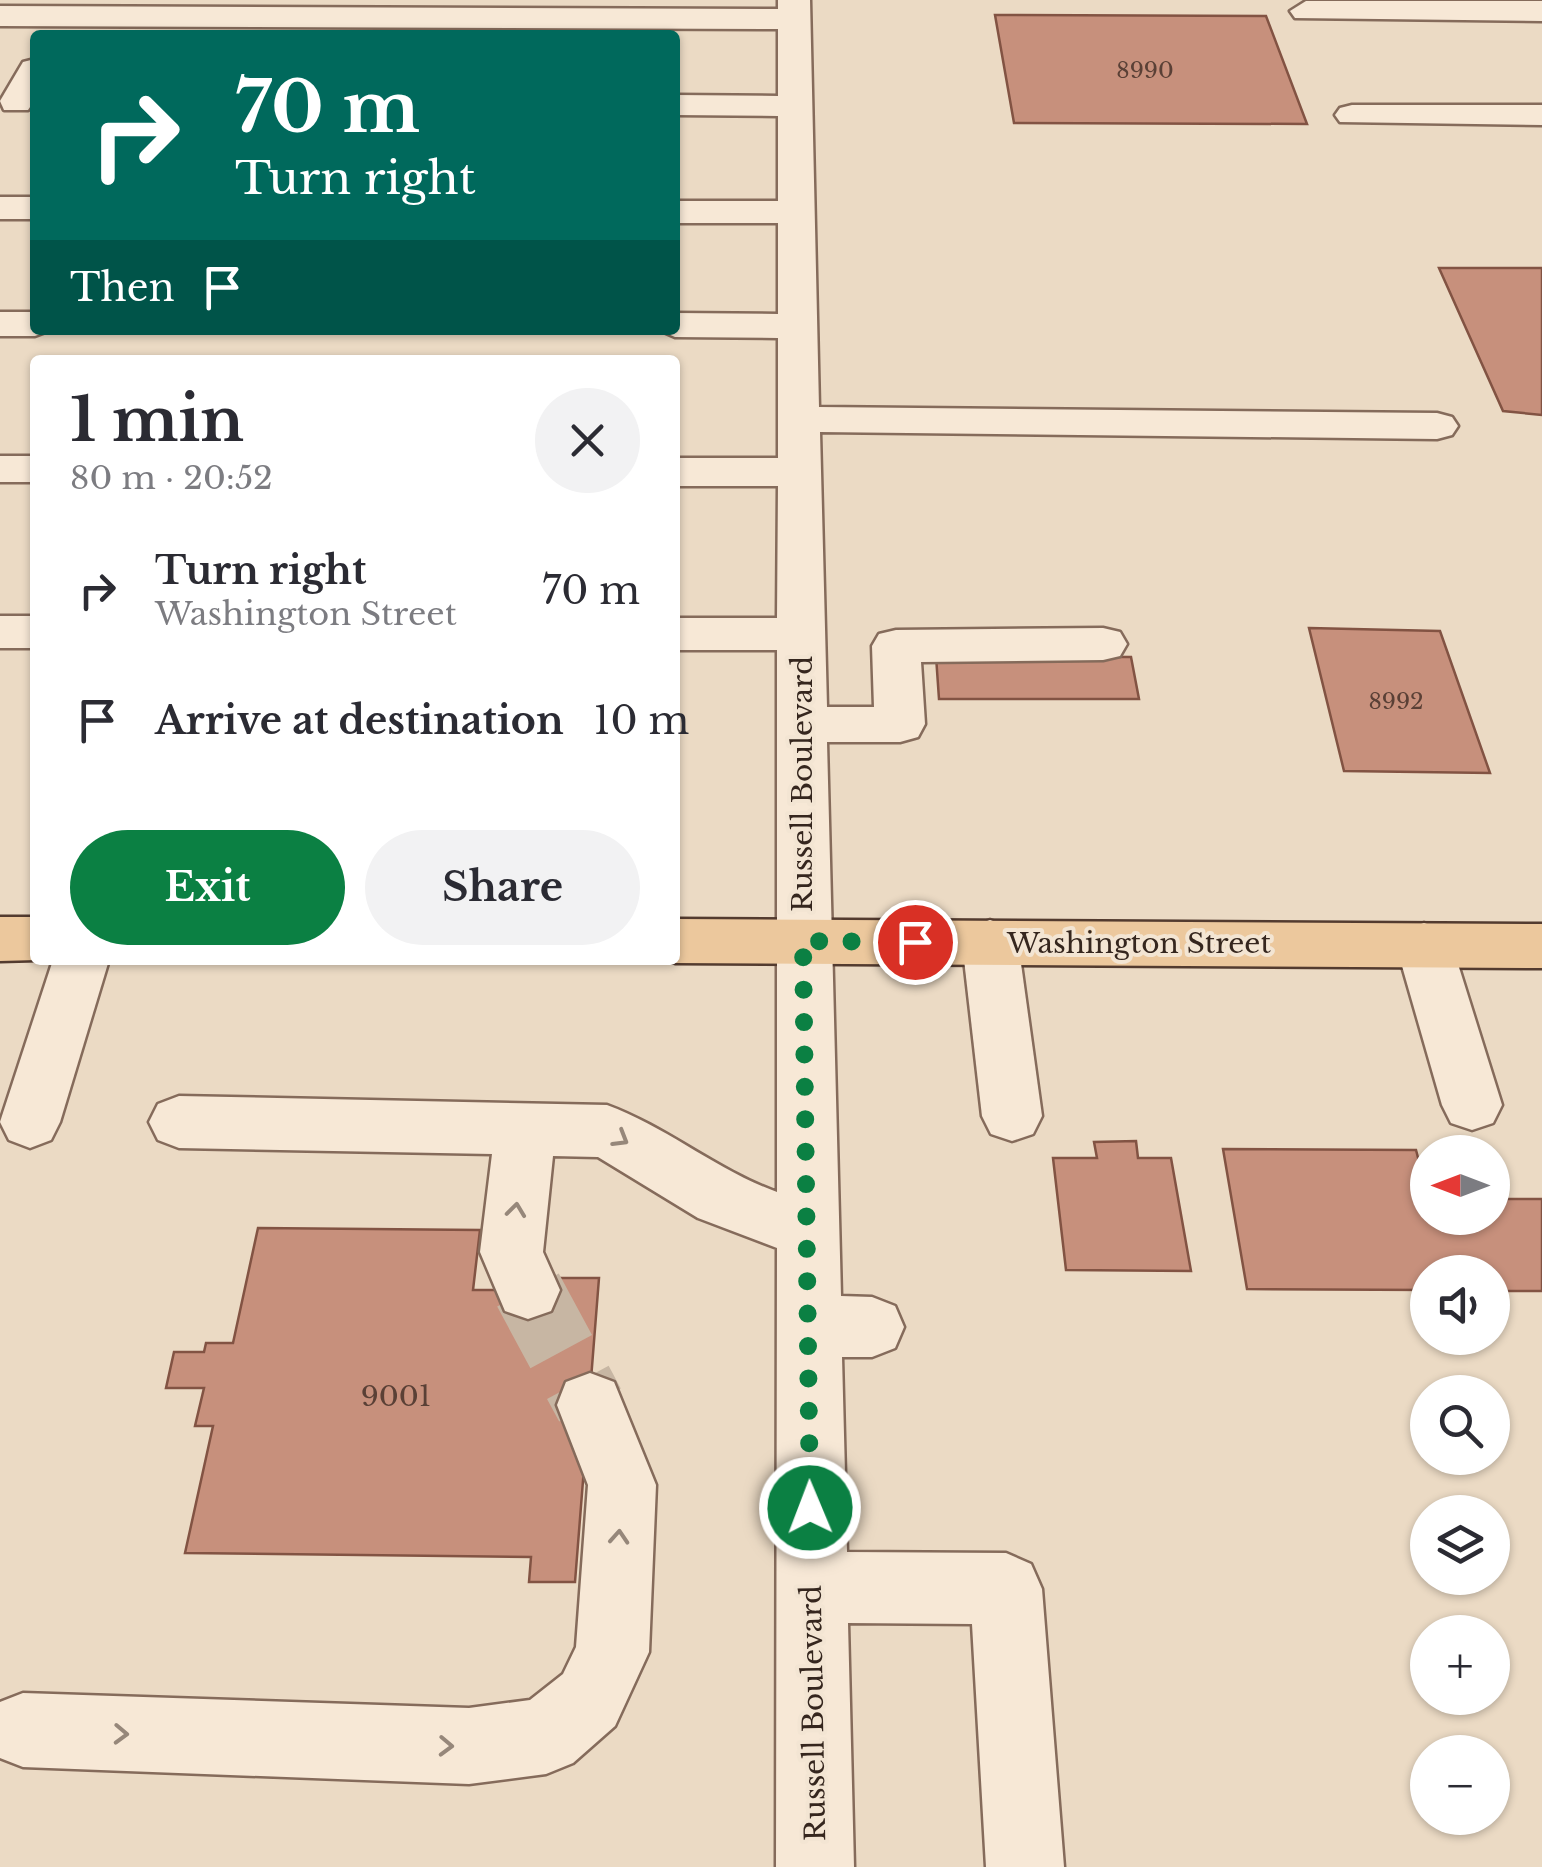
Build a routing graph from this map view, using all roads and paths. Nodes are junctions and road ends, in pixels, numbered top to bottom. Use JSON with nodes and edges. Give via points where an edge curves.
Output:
{"nodes":[{"id":1,"x":794,"y":10,"type":"edge"},
{"id":2,"x":1306,"y":10,"type":"dead end"},
{"id":3,"x":1542,"y":11,"type":"edge"},
{"id":4,"x":0,"y":16,"type":"edge"},
{"id":5,"x":64,"y":17,"type":"edge"},
{"id":6,"x":30,"y":78,"type":"edge"},
{"id":7,"x":17,"y":103,"type":"edge"},
{"id":8,"x":680,"y":105,"type":"edge"},
{"id":9,"x":795,"y":106,"type":"junction"},
{"id":10,"x":1542,"y":114,"type":"edge"},
{"id":11,"x":1352,"y":115,"type":"dead end"},
{"id":12,"x":0,"y":208,"type":"edge"},
{"id":13,"x":30,"y":208,"type":"edge"},
{"id":14,"x":680,"y":212,"type":"edge"},
{"id":15,"x":796,"y":212,"type":"junction"},
{"id":16,"x":0,"y":324,"type":"edge"},
{"id":17,"x":30,"y":324,"type":"edge"},
{"id":18,"x":680,"y":326,"type":"edge"},
{"id":19,"x":798,"y":326,"type":"junction"},
{"id":20,"x":799,"y":419,"type":"junction"},
{"id":21,"x":1438,"y":426,"type":"dead end"},
{"id":22,"x":0,"y":469,"type":"edge"},
{"id":23,"x":30,"y":469,"type":"edge"},
{"id":24,"x":680,"y":472,"type":"edge"},
{"id":25,"x":799,"y":472,"type":"junction"},
{"id":26,"x":0,"y":632,"type":"edge"},
{"id":27,"x":30,"y":632,"type":"edge"},
{"id":28,"x":680,"y":634,"type":"edge"},
{"id":29,"x":801,"y":634,"type":"junction"},
{"id":30,"x":1103,"y":644,"type":"dead end"},
{"id":31,"x":801,"y":725,"type":"junction"},
{"id":32,"x":0,"y":939,"type":"edge"},
{"id":33,"x":30,"y":940,"type":"edge"},
{"id":34,"x":680,"y":941,"type":"edge"},
{"id":35,"x":803,"y":941,"type":"junction"},
{"id":36,"x":990,"y":942,"type":"junction"},
{"id":37,"x":1424,"y":945,"type":"junction"},
{"id":38,"x":1542,"y":946,"type":"edge"},
{"id":39,"x":79,"y":965,"type":"edge"},
{"id":40,"x":1472,"y":1106,"type":"dead end"},
{"id":41,"x":1012,"y":1116,"type":"dead end"},
{"id":42,"x":30,"y":1122,"type":"dead end"},
{"id":43,"x":179,"y":1122,"type":"dead end"},
{"id":44,"x":526,"y":1126,"type":"junction"},
{"id":45,"x":806,"y":1230,"type":"junction"},
{"id":46,"x":528,"y":1290,"type":"tunnel mouth"},
{"id":47,"x":590,"y":1405,"type":"tunnel mouth"},
{"id":48,"x":811,"y":1587,"type":"junction"},
{"id":49,"x":23,"y":1730,"type":"dead end"},
{"id":50,"x":815,"y":1867,"type":"edge"},
{"id":51,"x":1026,"y":1867,"type":"edge"}],
"edges":[{"from":1,"to":5,"type":"street"},
{"from":1,"to":9,"type":"street","name":"Russell Boulevard"},
{"from":2,"to":3,"type":"street"},
{"from":4,"to":5,"type":"street"},
{"from":6,"to":7,"type":"street"},
{"from":8,"to":9,"type":"street"},
{"from":9,"to":15,"type":"street","name":"Russell Boulevard"},
{"from":10,"to":11,"type":"street"},
{"from":12,"to":13,"type":"street"},
{"from":14,"to":15,"type":"street"},
{"from":15,"to":19,"type":"street","name":"Russell Boulevard"},
{"from":16,"to":17,"type":"street"},
{"from":18,"to":19,"type":"street"},
{"from":19,"to":20,"type":"street","name":"Russell Boulevard"},
{"from":20,"to":21,"type":"street"},
{"from":20,"to":25,"type":"street","name":"Russell Boulevard"},
{"from":22,"to":23,"type":"street"},
{"from":24,"to":25,"type":"street"},
{"from":25,"to":29,"type":"street","name":"Russell Boulevard"},
{"from":26,"to":27,"type":"street"},
{"from":28,"to":29,"type":"street"},
{"from":29,"to":31,"type":"street","name":"Russell Boulevard"},
{"from":30,"to":31,"type":"street","via":[[896,646],[900,724]]},
{"from":31,"to":35,"type":"street","name":"Russell Boulevard"},
{"from":32,"to":33,"type":"main road"},
{"from":34,"to":35,"type":"main road","name":"Washington Street"},
{"from":35,"to":36,"type":"main road","name":"Washington Street"},
{"from":35,"to":45,"type":"street","name":"Russell Boulevard"},
{"from":36,"to":37,"type":"main road","name":"Washington Street"},
{"from":36,"to":41,"type":"street"},
{"from":37,"to":38,"type":"main road","name":"Washington Street"},
{"from":37,"to":40,"type":"street"},
{"from":39,"to":42,"type":"street"},
{"from":43,"to":44,"type":"street"},
{"from":44,"to":45,"type":"street","one_way":true,"via":[[607,1130],[720,1199]]},
{"from":46,"to":44,"type":"street","one_way":true,"via":[[510,1252]]},
{"from":45,"to":48,"type":"street","name":"Russell Boulevard","via":[[840,1326]]},
{"from":49,"to":47,"type":"street","one_way":true,"via":[[469,1746],[546,1736],[589,1700],[612,1652],[622,1485]]},
{"from":48,"to":50,"type":"street","name":"Russell Boulevard"},
{"from":48,"to":51,"type":"street","via":[[1006,1589]]}]}
